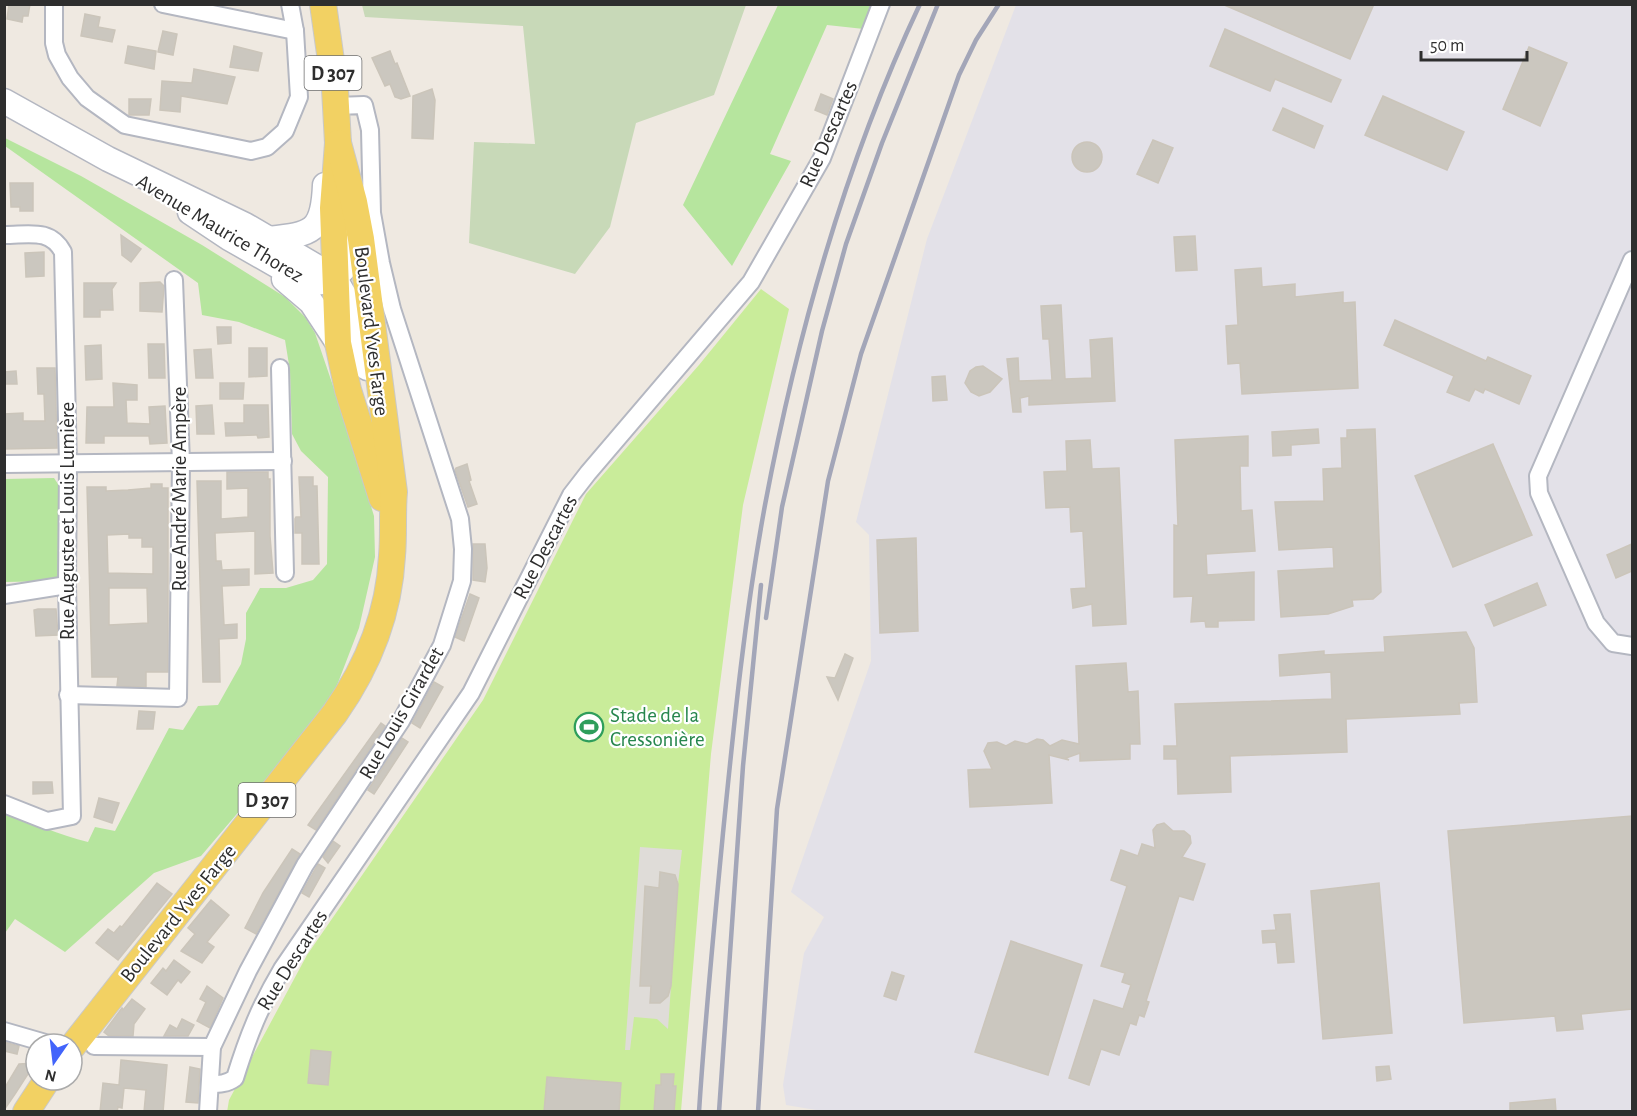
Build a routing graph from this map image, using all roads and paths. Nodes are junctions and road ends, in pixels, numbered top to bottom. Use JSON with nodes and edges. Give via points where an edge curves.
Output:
{"nodes":[{"id":1,"x":54,"y":4,"type":"edge"},
{"id":2,"x":163,"y":4,"type":"edge"},
{"id":3,"x":290,"y":4,"type":"edge"},
{"id":4,"x":323,"y":4,"type":"edge"},
{"id":5,"x":881,"y":4,"type":"edge"},
{"id":6,"x":295,"y":30,"type":"junction"},
{"id":7,"x":4,"y":101,"type":"edge"},
{"id":8,"x":336,"y":106,"type":"junction"},
{"id":9,"x":338,"y":143,"type":"junction"},
{"id":10,"x":108,"y":159,"type":"junction"},
{"id":11,"x":350,"y":188,"type":"junction"},
{"id":12,"x":4,"y":235,"type":"edge"},
{"id":13,"x":229,"y":238,"type":"junction"},
{"id":14,"x":268,"y":239,"type":"junction"},
{"id":15,"x":1632,"y":260,"type":"edge"},
{"id":16,"x":334,"y":277,"type":"junction"},
{"id":17,"x":174,"y":280,"type":"dead end"},
{"id":18,"x":338,"y":343,"type":"junction"},
{"id":19,"x":280,"y":368,"type":"dead end"},
{"id":20,"x":386,"y":442,"type":"junction"},
{"id":21,"x":283,"y":461,"type":"junction"},
{"id":22,"x":181,"y":463,"type":"junction"},
{"id":23,"x":4,"y":464,"type":"edge"},
{"id":24,"x":68,"y":464,"type":"junction"},
{"id":25,"x":391,"y":521,"type":"junction"},
{"id":26,"x":285,"y":573,"type":"dead end"},
{"id":27,"x":67,"y":585,"type":"junction"},
{"id":28,"x":4,"y":595,"type":"edge"},
{"id":29,"x":1632,"y":646,"type":"edge"},
{"id":30,"x":68,"y":695,"type":"junction"},
{"id":31,"x":4,"y":804,"type":"edge"},
{"id":32,"x":4,"y":1031,"type":"edge"},
{"id":33,"x":24,"y":1037,"type":"edge"},
{"id":34,"x":84,"y":1045,"type":"edge"},
{"id":35,"x":84,"y":1046,"type":"edge"},
{"id":36,"x":212,"y":1047,"type":"junction"},
{"id":37,"x":210,"y":1084,"type":"junction"},
{"id":38,"x":39,"y":1092,"type":"edge"},
{"id":39,"x":26,"y":1112,"type":"edge"},
{"id":40,"x":208,"y":1112,"type":"edge"}],
"edges":[{"from":1,"to":6,"type":"street","via":[[57,55],[87,98],[125,125],[251,151],[267,147],[285,131],[300,97]]},
{"from":2,"to":6,"type":"street"},
{"from":3,"to":6,"type":"street"},
{"from":4,"to":8,"type":"main road","name":"Boulevard Yves Farge","number":"D 307"},
{"from":5,"to":37,"type":"street","name":"Rue Descartes","via":[[822,158],[751,282],[572,495],[471,693],[263,1001],[235,1078],[223,1084]]},
{"from":7,"to":10,"type":"street","name":"Avenue Maurice Thorez"},
{"from":8,"to":9,"type":"main road","name":"Boulevard Yves Farge","number":"D 307"},
{"from":8,"to":36,"type":"street","name":"Rue Louis Girardet","via":[[364,105],[370,130],[372,213],[381,263],[392,309],[460,519],[462,581],[430,670],[305,866]]},
{"from":9,"to":11,"type":"main road","name":"Boulevard Yves Farge","number":"D 307"},
{"from":9,"to":14,"type":"street","via":[[318,222],[301,235]]},
{"from":9,"to":16,"type":"main road","name":"Boulevard Yves Farge","number":"D 307","via":[[333,208]]},
{"from":10,"to":13,"type":"street","name":"Avenue Maurice Thorez"},
{"from":10,"to":14,"type":"street","name":"Avenue Maurice Thorez"},
{"from":11,"to":16,"type":"street","name":"Avenue Maurice Thorez","via":[[353,244],[347,266]]},
{"from":11,"to":20,"type":"main road","name":"Boulevard Yves Farge","number":"D 307","via":[[361,239]]},
{"from":12,"to":24,"type":"street","name":"Rue Auguste et Louis Lumière","via":[[46,235],[57,241],[63,252]]},
{"from":13,"to":16,"type":"street","name":"Avenue Maurice Thorez","via":[[306,282],[317,284]]},
{"from":13,"to":18,"type":"street","via":[[310,302]]},
{"from":14,"to":16,"type":"street","name":"Avenue Maurice Thorez"},
{"from":15,"to":29,"type":"street","via":[[1538,476],[1539,493],[1596,623],[1613,642]]},
{"from":16,"to":18,"type":"main road","name":"Boulevard Yves Farge","number":"D 307"},
{"from":16,"to":20,"type":"street","name":"Avenue Maurice Thorez","via":[[357,322],[371,399]]},
{"from":17,"to":22,"type":"street","name":"Rue André Marie Ampère"},
{"from":18,"to":25,"type":"main road","name":"Boulevard Yves Farge","number":"D 307","via":[[348,390]]},
{"from":19,"to":21,"type":"street"},
{"from":20,"to":25,"type":"main road","name":"Boulevard Yves Farge","number":"D 307","via":[[394,492]]},
{"from":21,"to":22,"type":"street"},
{"from":21,"to":26,"type":"street"},
{"from":22,"to":24,"type":"street"},
{"from":22,"to":30,"type":"street","name":"Rue André Marie Ampère","via":[[178,698]]},
{"from":23,"to":24,"type":"street"},
{"from":24,"to":27,"type":"street","name":"Rue Auguste et Louis Lumière"},
{"from":25,"to":34,"type":"main road","name":"Boulevard Yves Farge","number":"D 307","via":[[392,557],[385,609],[364,666],[350,691]]},
{"from":27,"to":28,"type":"street"},
{"from":27,"to":30,"type":"street","name":"Rue Auguste et Louis Lumière"},
{"from":30,"to":31,"type":"street","name":"Rue Auguste et Louis Lumière","via":[[72,816],[47,821]]},
{"from":32,"to":33,"type":"street"},
{"from":35,"to":36,"type":"street"},
{"from":36,"to":37,"type":"street","name":"Rue Louis Girardet"},
{"from":37,"to":40,"type":"street","name":"Rue Louis Girardet"},
{"from":38,"to":39,"type":"main road"}]}
